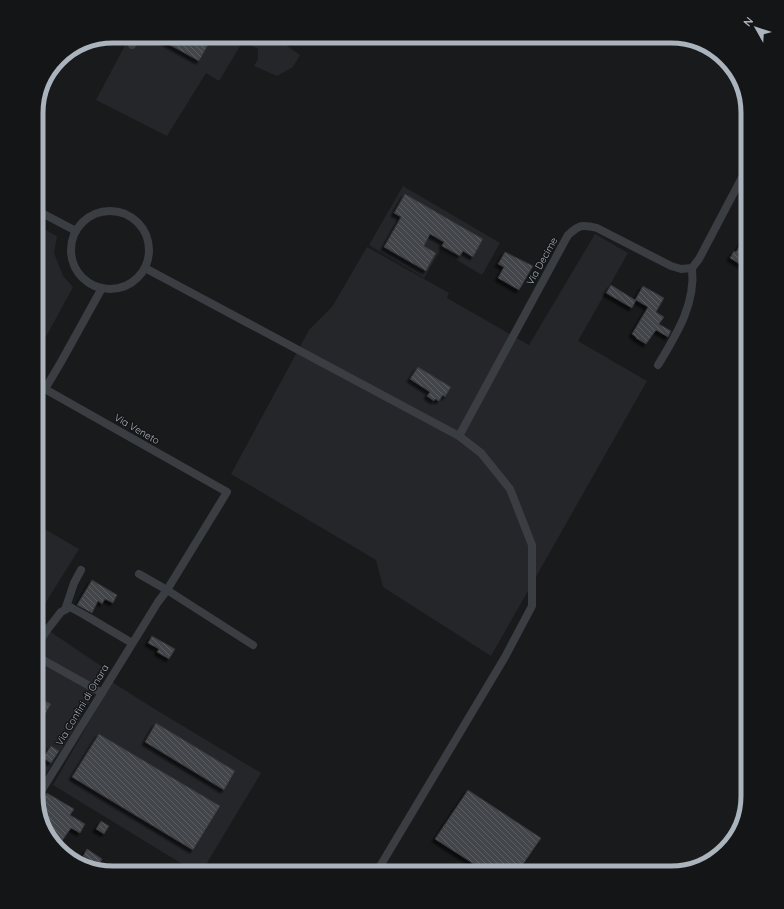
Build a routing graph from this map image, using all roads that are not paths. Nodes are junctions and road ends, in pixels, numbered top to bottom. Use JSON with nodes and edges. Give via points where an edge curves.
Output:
{"nodes":[{"id":1,"x":741,"y":179,"type":"edge"},
{"id":2,"x":43,"y":214,"type":"edge"},
{"id":3,"x":76,"y":231,"type":"junction"},
{"id":4,"x":145,"y":268,"type":"junction"},
{"id":5,"x":692,"y":268,"type":"junction"},
{"id":6,"x":102,"y":288,"type":"junction"},
{"id":7,"x":658,"y":365,"type":"dead end"},
{"id":8,"x":45,"y":389,"type":"joint"},
{"id":9,"x":459,"y":436,"type":"junction"},
{"id":10,"x":227,"y":492,"type":"joint"},
{"id":11,"x":81,"y":570,"type":"dead end"},
{"id":12,"x":139,"y":574,"type":"dead end"},
{"id":13,"x":167,"y":590,"type":"junction"},
{"id":14,"x":64,"y":610,"type":"junction"},
{"id":15,"x":43,"y":627,"type":"edge"},
{"id":16,"x":47,"y":630,"type":"junction"},
{"id":17,"x":43,"y":636,"type":"edge"},
{"id":18,"x":132,"y":643,"type":"junction"},
{"id":19,"x":253,"y":645,"type":"dead end"},
{"id":20,"x":43,"y":660,"type":"edge"},
{"id":21,"x":102,"y":693,"type":"junction"},
{"id":22,"x":43,"y":788,"type":"edge"},
{"id":23,"x":380,"y":866,"type":"edge"}],
"edges":[{"from":1,"to":5,"type":"street"},
{"from":2,"to":3,"type":"street"},
{"from":3,"to":4,"type":"street","via":[[93,215],[115,212],[126,215],[136,221],[144,231],[149,256]]},
{"from":3,"to":6,"type":"street","via":[[72,242],[75,266],[90,284]]},
{"from":4,"to":6,"type":"street","via":[[127,285],[114,289]]},
{"from":4,"to":9,"type":"street"},
{"from":5,"to":7,"type":"street","via":[[694,279],[687,308],[678,331]]},
{"from":5,"to":9,"type":"street","name":"Via Decime","via":[[681,270],[671,266],[597,228],[586,225],[577,227],[568,235]]},
{"from":6,"to":8,"type":"street"},
{"from":8,"to":10,"type":"street","name":"Via Veneto"},
{"from":9,"to":23,"type":"street","via":[[481,453],[510,489],[532,544],[532,606],[505,657]]},
{"from":10,"to":13,"type":"street","name":"Via Confini di Onara"},
{"from":11,"to":14,"type":"street"},
{"from":12,"to":13,"type":"street"},
{"from":13,"to":18,"type":"street","name":"Via Confini di Onara"},
{"from":13,"to":19,"type":"street"},
{"from":14,"to":16,"type":"street"},
{"from":14,"to":18,"type":"street","via":[[70,607]]},
{"from":15,"to":16,"type":"street"},
{"from":16,"to":17,"type":"street"},
{"from":18,"to":21,"type":"street","name":"Via Confini di Onara"},
{"from":20,"to":21,"type":"street"},
{"from":21,"to":22,"type":"street","name":"Via Confini di Onara"}]}
